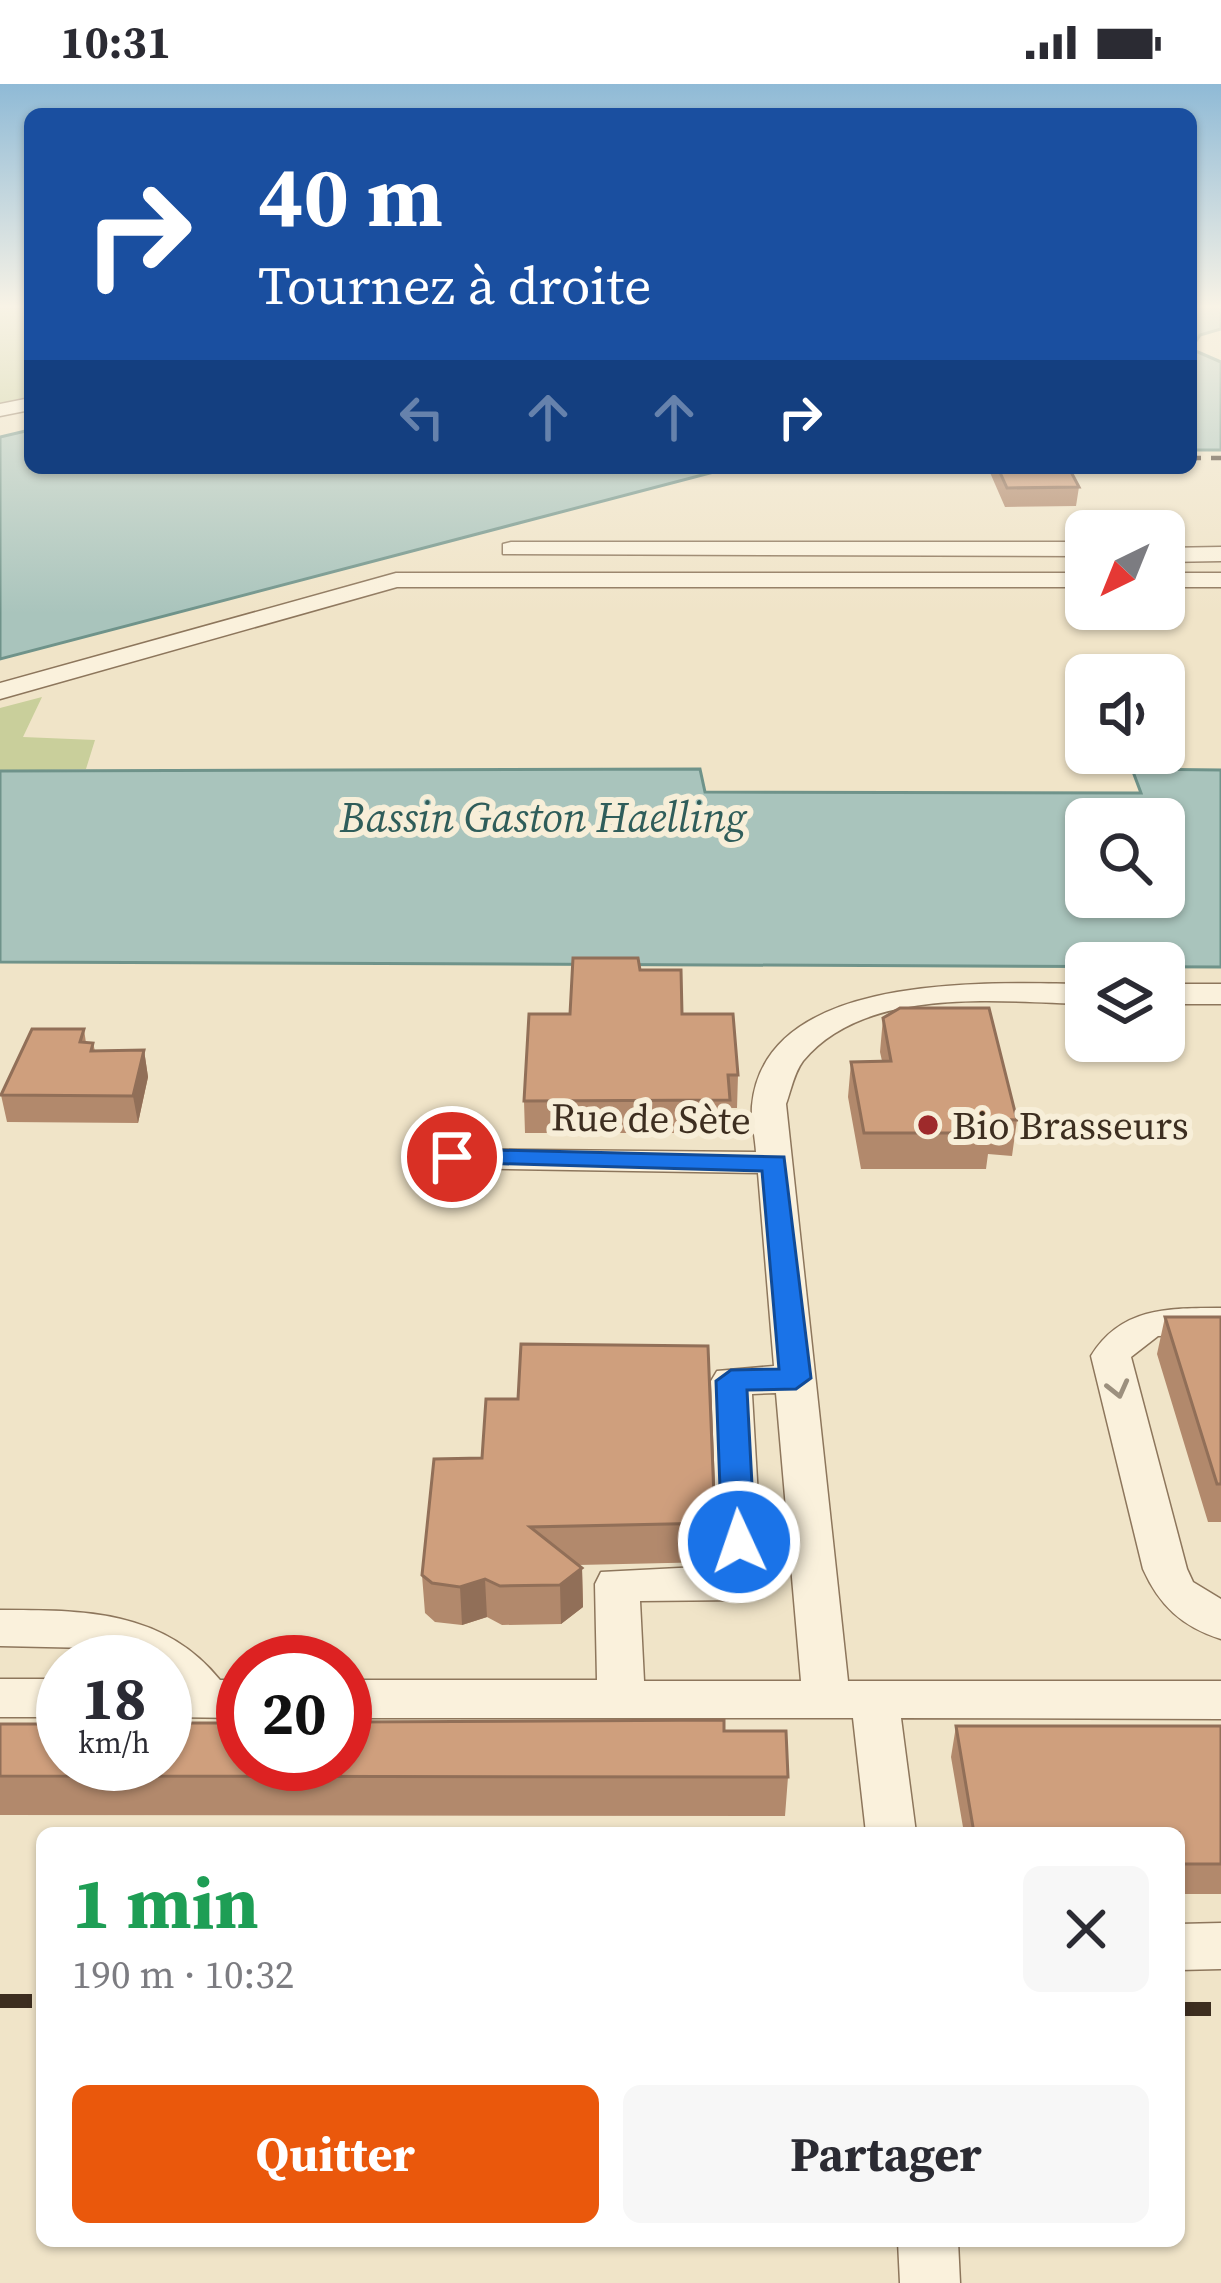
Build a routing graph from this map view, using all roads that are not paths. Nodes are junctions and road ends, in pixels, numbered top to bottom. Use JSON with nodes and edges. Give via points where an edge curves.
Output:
{"nodes":[{"id":1,"x":604,"y":525,"type":"dead end"},
{"id":2,"x":511,"y":550,"type":"junction"},
{"id":3,"x":1185,"y":554,"type":"edge"},
{"id":4,"x":1221,"y":554,"type":"edge"},
{"id":5,"x":1065,"y":555,"type":"edge"},
{"id":6,"x":1065,"y":555,"type":"edge"},
{"id":7,"x":477,"y":559,"type":"junction"},
{"id":8,"x":396,"y":580,"type":"junction"},
{"id":9,"x":1065,"y":580,"type":"edge"},
{"id":10,"x":1185,"y":580,"type":"edge"},
{"id":11,"x":1221,"y":580,"type":"edge"},
{"id":12,"x":0,"y":691,"type":"edge"},
{"id":13,"x":1065,"y":994,"type":"edge"},
{"id":14,"x":1185,"y":994,"type":"edge"},
{"id":15,"x":1221,"y":994,"type":"edge"},
{"id":16,"x":452,"y":1157,"type":"dead end"},
{"id":17,"x":775,"y":1163,"type":"junction"},
{"id":18,"x":1221,"y":1321,"type":"edge"},
{"id":19,"x":796,"y":1378,"type":"junction"},
{"id":20,"x":1221,"y":1622,"type":"edge"},
{"id":21,"x":0,"y":1628,"type":"edge"},
{"id":22,"x":0,"y":1698,"type":"edge"},
{"id":23,"x":36,"y":1698,"type":"edge"},
{"id":24,"x":205,"y":1699,"type":"edge"},
{"id":25,"x":372,"y":1699,"type":"edge"},
{"id":26,"x":621,"y":1700,"type":"junction"},
{"id":27,"x":826,"y":1700,"type":"junction"},
{"id":28,"x":875,"y":1700,"type":"junction"},
{"id":29,"x":1221,"y":1700,"type":"edge"},
{"id":30,"x":890,"y":1827,"type":"edge"},
{"id":31,"x":1185,"y":1946,"type":"edge"},
{"id":32,"x":1221,"y":1946,"type":"edge"},
{"id":33,"x":928,"y":2247,"type":"edge"},
{"id":34,"x":930,"y":2283,"type":"edge"}],
"edges":[{"from":1,"to":2,"type":"street"},
{"from":2,"to":5,"type":"street"},
{"from":2,"to":7,"type":"street"},
{"from":3,"to":4,"type":"street"},
{"from":6,"to":7,"type":"street"},
{"from":7,"to":8,"type":"street"},
{"from":8,"to":9,"type":"street"},
{"from":8,"to":12,"type":"street"},
{"from":10,"to":11,"type":"street"},
{"from":13,"to":17,"type":"street","via":[[949,994],[835,1020],[801,1043],[775,1078]]},
{"from":14,"to":15,"type":"street"},
{"from":16,"to":17,"type":"street","name":"Rue de Sète"},
{"from":17,"to":19,"type":"street"},
{"from":18,"to":20,"type":"street","one_way":true,"via":[[1153,1322],[1124,1334],[1111,1355],[1165,1569],[1176,1593]]},
{"from":19,"to":26,"type":"street","via":[[731,1381],[741,1582],[617,1584]]},
{"from":19,"to":27,"type":"street"},
{"from":21,"to":24,"type":"street","via":[[79,1628],[133,1641],[175,1659]]},
{"from":22,"to":23,"type":"street"},
{"from":25,"to":26,"type":"street"},
{"from":26,"to":27,"type":"street"},
{"from":27,"to":28,"type":"street"},
{"from":28,"to":29,"type":"street"},
{"from":28,"to":30,"type":"street"},
{"from":31,"to":32,"type":"street"},
{"from":33,"to":34,"type":"street"}]}
